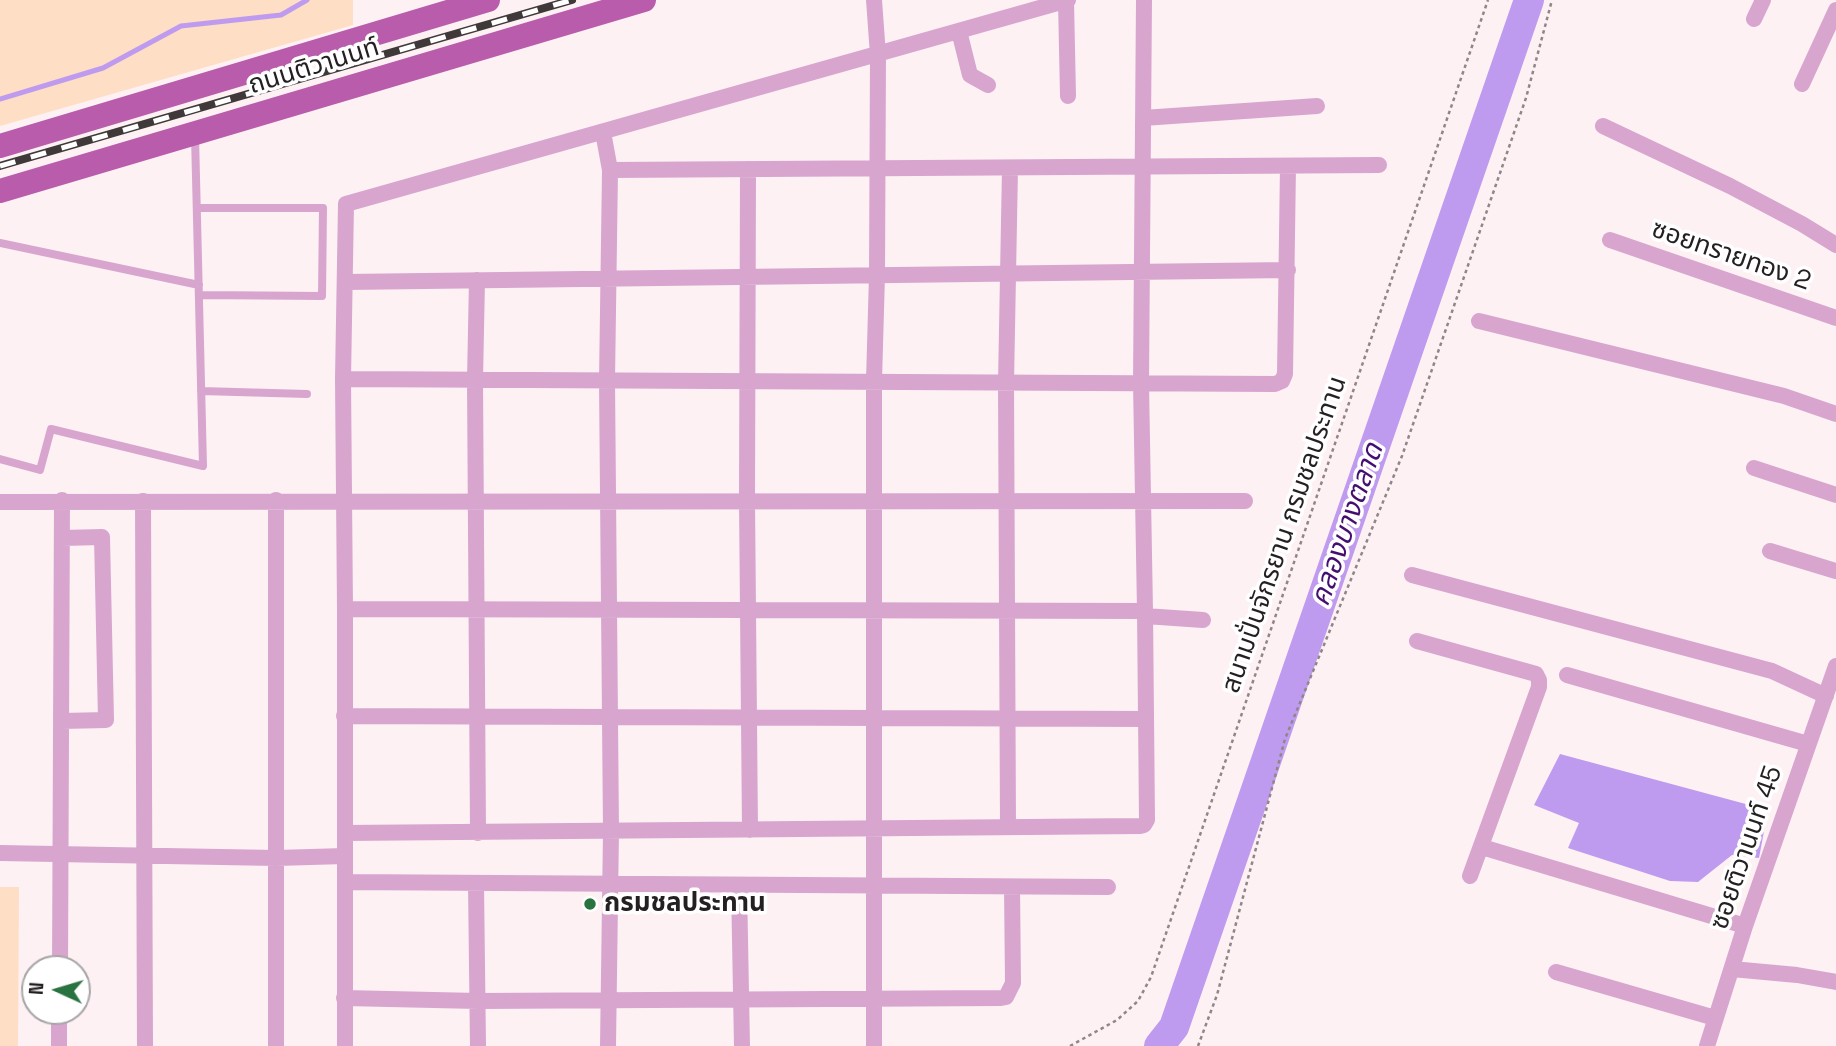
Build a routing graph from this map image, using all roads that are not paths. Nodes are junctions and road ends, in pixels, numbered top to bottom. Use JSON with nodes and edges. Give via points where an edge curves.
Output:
{"nodes":[{"id":1,"x":488,"y":0,"type":"edge"},
{"id":2,"x":644,"y":0,"type":"edge"},
{"id":3,"x":874,"y":0,"type":"edge"},
{"id":4,"x":1067,"y":0,"type":"edge"},
{"id":5,"x":1144,"y":0,"type":"edge"},
{"id":6,"x":1763,"y":0,"type":"edge"},
{"id":7,"x":1836,"y":10,"type":"edge"},
{"id":8,"x":1754,"y":19,"type":"dead end"},
{"id":9,"x":959,"y":30,"type":"junction"},
{"id":10,"x":878,"y":55,"type":"junction"},
{"id":11,"x":1802,"y":84,"type":"dead end"},
{"id":12,"x":988,"y":85,"type":"dead end"},
{"id":13,"x":1068,"y":96,"type":"dead end"},
{"id":14,"x":1317,"y":106,"type":"dead end"},
{"id":15,"x":1143,"y":118,"type":"junction"},
{"id":16,"x":1603,"y":126,"type":"dead end"},
{"id":17,"x":603,"y":132,"type":"junction"},
{"id":18,"x":195,"y":134,"type":"junction"},
{"id":19,"x":0,"y":146,"type":"edge"},
{"id":20,"x":1379,"y":165,"type":"dead end"},
{"id":21,"x":1288,"y":166,"type":"junction"},
{"id":22,"x":1142,"y":167,"type":"junction"},
{"id":23,"x":878,"y":168,"type":"junction"},
{"id":24,"x":1010,"y":168,"type":"junction"},
{"id":25,"x":748,"y":169,"type":"junction"},
{"id":26,"x":610,"y":170,"type":"junction"},
{"id":27,"x":0,"y":191,"type":"edge"},
{"id":28,"x":197,"y":208,"type":"junction"},
{"id":29,"x":1610,"y":240,"type":"dead end"},
{"id":30,"x":0,"y":243,"type":"edge"},
{"id":31,"x":1836,"y":245,"type":"edge"},
{"id":32,"x":1288,"y":270,"type":"junction"},
{"id":33,"x":1143,"y":272,"type":"junction"},
{"id":34,"x":1010,"y":274,"type":"junction"},
{"id":35,"x":877,"y":275,"type":"junction"},
{"id":36,"x":749,"y":277,"type":"junction"},
{"id":37,"x":610,"y":279,"type":"junction"},
{"id":38,"x":477,"y":280,"type":"junction"},
{"id":39,"x":346,"y":282,"type":"junction"},
{"id":40,"x":199,"y":285,"type":"junction"},
{"id":41,"x":199,"y":295,"type":"junction"},
{"id":42,"x":1836,"y":318,"type":"edge"},
{"id":43,"x":1479,"y":321,"type":"dead end"},
{"id":44,"x":343,"y":379,"type":"junction"},
{"id":45,"x":475,"y":380,"type":"junction"},
{"id":46,"x":607,"y":381,"type":"junction"},
{"id":47,"x":746,"y":382,"type":"junction"},
{"id":48,"x":874,"y":382,"type":"junction"},
{"id":49,"x":1006,"y":383,"type":"junction"},
{"id":50,"x":1141,"y":383,"type":"junction"},
{"id":51,"x":201,"y":391,"type":"junction"},
{"id":52,"x":307,"y":394,"type":"dead end"},
{"id":53,"x":1836,"y":414,"type":"edge"},
{"id":54,"x":0,"y":459,"type":"edge"},
{"id":55,"x":1755,"y":468,"type":"dead end"},
{"id":56,"x":1836,"y":495,"type":"edge"},
{"id":57,"x":62,"y":500,"type":"junction"},
{"id":58,"x":276,"y":500,"type":"junction"},
{"id":59,"x":344,"y":500,"type":"junction"},
{"id":60,"x":875,"y":500,"type":"junction"},
{"id":61,"x":476,"y":501,"type":"junction"},
{"id":62,"x":609,"y":501,"type":"junction"},
{"id":63,"x":747,"y":501,"type":"junction"},
{"id":64,"x":1007,"y":501,"type":"junction"},
{"id":65,"x":1143,"y":501,"type":"junction"},
{"id":66,"x":1245,"y":501,"type":"dead end"},
{"id":67,"x":0,"y":502,"type":"edge"},
{"id":68,"x":144,"y":502,"type":"junction"},
{"id":69,"x":62,"y":538,"type":"junction"},
{"id":70,"x":1770,"y":551,"type":"dead end"},
{"id":71,"x":1836,"y":571,"type":"edge"},
{"id":72,"x":1412,"y":575,"type":"dead end"},
{"id":73,"x":345,"y":610,"type":"junction"},
{"id":74,"x":478,"y":610,"type":"junction"},
{"id":75,"x":875,"y":610,"type":"junction"},
{"id":76,"x":610,"y":611,"type":"junction"},
{"id":77,"x":748,"y":611,"type":"junction"},
{"id":78,"x":1008,"y":611,"type":"junction"},
{"id":79,"x":1145,"y":613,"type":"junction"},
{"id":80,"x":1203,"y":620,"type":"dead end"},
{"id":81,"x":1417,"y":641,"type":"dead end"},
{"id":82,"x":1836,"y":666,"type":"edge"},
{"id":83,"x":1567,"y":675,"type":"dead end"},
{"id":84,"x":1826,"y":696,"type":"junction"},
{"id":85,"x":344,"y":716,"type":"junction"},
{"id":86,"x":476,"y":717,"type":"junction"},
{"id":87,"x":609,"y":718,"type":"junction"},
{"id":88,"x":748,"y":718,"type":"junction"},
{"id":89,"x":873,"y":718,"type":"junction"},
{"id":90,"x":1007,"y":719,"type":"junction"},
{"id":91,"x":1145,"y":719,"type":"junction"},
{"id":92,"x":62,"y":721,"type":"junction"},
{"id":93,"x":1808,"y":744,"type":"junction"},
{"id":94,"x":1007,"y":827,"type":"junction"},
{"id":95,"x":874,"y":828,"type":"junction"},
{"id":96,"x":750,"y":830,"type":"junction"},
{"id":97,"x":611,"y":831,"type":"junction"},
{"id":98,"x":345,"y":833,"type":"junction"},
{"id":99,"x":478,"y":833,"type":"junction"},
{"id":100,"x":1482,"y":847,"type":"junction"},
{"id":101,"x":0,"y":853,"type":"edge"},
{"id":102,"x":61,"y":853,"type":"junction"},
{"id":103,"x":145,"y":855,"type":"junction"},
{"id":104,"x":345,"y":856,"type":"junction"},
{"id":105,"x":276,"y":858,"type":"junction"},
{"id":106,"x":1470,"y":876,"type":"dead end"},
{"id":107,"x":345,"y":882,"type":"junction"},
{"id":108,"x":476,"y":884,"type":"junction"},
{"id":109,"x":610,"y":885,"type":"junction"},
{"id":110,"x":739,"y":886,"type":"junction"},
{"id":111,"x":873,"y":886,"type":"junction"},
{"id":112,"x":1012,"y":887,"type":"junction"},
{"id":113,"x":1108,"y":887,"type":"dead end"},
{"id":114,"x":1745,"y":926,"type":"junction"},
{"id":115,"x":60,"y":955,"type":"edge"},
{"id":116,"x":1732,"y":969,"type":"junction"},
{"id":117,"x":1556,"y":972,"type":"dead end"},
{"id":118,"x":1836,"y":982,"type":"edge"},
{"id":119,"x":345,"y":999,"type":"junction"},
{"id":120,"x":743,"y":999,"type":"junction"},
{"id":121,"x":873,"y":999,"type":"junction"},
{"id":122,"x":607,"y":1000,"type":"junction"},
{"id":123,"x":478,"y":1001,"type":"junction"},
{"id":124,"x":1715,"y":1018,"type":"junction"},
{"id":125,"x":59,"y":1025,"type":"edge"},
{"id":126,"x":58,"y":1046,"type":"edge"},
{"id":127,"x":145,"y":1046,"type":"edge"},
{"id":128,"x":276,"y":1046,"type":"edge"},
{"id":129,"x":345,"y":1046,"type":"edge"},
{"id":130,"x":478,"y":1046,"type":"edge"},
{"id":131,"x":608,"y":1046,"type":"edge"},
{"id":132,"x":742,"y":1046,"type":"edge"},
{"id":133,"x":874,"y":1046,"type":"edge"},
{"id":134,"x":1707,"y":1046,"type":"edge"}],
"edges":[{"from":1,"to":19,"type":"main road","name":"ถนนติวานนท์"},
{"from":2,"to":18,"type":"main road","name":"ถนนติวานนท์"},
{"from":3,"to":10,"type":"street"},
{"from":4,"to":9,"type":"street"},
{"from":4,"to":13,"type":"street"},
{"from":5,"to":15,"type":"street"},
{"from":6,"to":8,"type":"street"},
{"from":7,"to":11,"type":"street"},
{"from":9,"to":10,"type":"street"},
{"from":9,"to":12,"type":"street","via":[[970,75]]},
{"from":10,"to":17,"type":"street"},
{"from":10,"to":23,"type":"street"},
{"from":14,"to":15,"type":"street"},
{"from":15,"to":22,"type":"street"},
{"from":16,"to":31,"type":"street","via":[[1730,186]]},
{"from":17,"to":26,"type":"street"},
{"from":17,"to":39,"type":"street","via":[[346,204]]},
{"from":18,"to":27,"type":"main road","name":"ถนนติวานนท์"},
{"from":18,"to":28,"type":"lane"},
{"from":20,"to":21,"type":"street"},
{"from":21,"to":22,"type":"street"},
{"from":21,"to":32,"type":"street"},
{"from":22,"to":24,"type":"street"},
{"from":22,"to":33,"type":"street"},
{"from":23,"to":24,"type":"street"},
{"from":23,"to":25,"type":"street"},
{"from":23,"to":35,"type":"street"},
{"from":24,"to":34,"type":"street"},
{"from":25,"to":26,"type":"street"},
{"from":25,"to":36,"type":"street"},
{"from":26,"to":37,"type":"street"},
{"from":28,"to":40,"type":"lane"},
{"from":28,"to":41,"type":"lane","via":[[323,208],[322,296]]},
{"from":29,"to":42,"type":"street","name":"ซอยทรายทอง 2"},
{"from":30,"to":40,"type":"lane"},
{"from":32,"to":33,"type":"street"},
{"from":32,"to":50,"type":"street","via":[[1282,381]]},
{"from":33,"to":34,"type":"street"},
{"from":33,"to":50,"type":"street"},
{"from":34,"to":35,"type":"street"},
{"from":34,"to":49,"type":"street"},
{"from":35,"to":36,"type":"street"},
{"from":35,"to":48,"type":"street"},
{"from":36,"to":37,"type":"street"},
{"from":36,"to":47,"type":"street"},
{"from":37,"to":38,"type":"street"},
{"from":37,"to":46,"type":"street"},
{"from":38,"to":39,"type":"street"},
{"from":38,"to":45,"type":"street"},
{"from":39,"to":44,"type":"street"},
{"from":40,"to":41,"type":"lane"},
{"from":41,"to":51,"type":"lane"},
{"from":43,"to":53,"type":"street","via":[[1784,396]]},
{"from":44,"to":45,"type":"street"},
{"from":44,"to":59,"type":"street"},
{"from":45,"to":46,"type":"street"},
{"from":45,"to":61,"type":"street"},
{"from":46,"to":47,"type":"street"},
{"from":46,"to":62,"type":"street"},
{"from":47,"to":48,"type":"street"},
{"from":47,"to":63,"type":"street"},
{"from":48,"to":49,"type":"street"},
{"from":48,"to":60,"type":"street"},
{"from":49,"to":50,"type":"street"},
{"from":49,"to":64,"type":"street"},
{"from":50,"to":65,"type":"street"},
{"from":51,"to":52,"type":"lane"},
{"from":51,"to":54,"type":"lane","via":[[203,466],[51,429],[40,470]]},
{"from":55,"to":56,"type":"street"},
{"from":57,"to":67,"type":"street"},
{"from":57,"to":68,"type":"street"},
{"from":57,"to":69,"type":"street"},
{"from":58,"to":59,"type":"street"},
{"from":58,"to":68,"type":"street"},
{"from":58,"to":105,"type":"street"},
{"from":59,"to":61,"type":"street"},
{"from":59,"to":73,"type":"street"},
{"from":60,"to":63,"type":"street"},
{"from":60,"to":64,"type":"street"},
{"from":60,"to":75,"type":"street"},
{"from":61,"to":62,"type":"street"},
{"from":61,"to":74,"type":"street"},
{"from":62,"to":63,"type":"street"},
{"from":62,"to":76,"type":"street"},
{"from":63,"to":77,"type":"street"},
{"from":64,"to":65,"type":"street"},
{"from":64,"to":78,"type":"street"},
{"from":65,"to":66,"type":"street"},
{"from":65,"to":79,"type":"street"},
{"from":68,"to":103,"type":"street"},
{"from":69,"to":92,"type":"street"},
{"from":69,"to":92,"type":"street","via":[[102,537],[107,720]]},
{"from":70,"to":71,"type":"street"},
{"from":72,"to":84,"type":"street","via":[[1772,671]]},
{"from":73,"to":74,"type":"street"},
{"from":73,"to":85,"type":"street"},
{"from":74,"to":76,"type":"street"},
{"from":74,"to":86,"type":"street"},
{"from":75,"to":77,"type":"street"},
{"from":75,"to":78,"type":"street"},
{"from":75,"to":89,"type":"street"},
{"from":76,"to":77,"type":"street"},
{"from":76,"to":87,"type":"street"},
{"from":77,"to":88,"type":"street"},
{"from":78,"to":79,"type":"street"},
{"from":78,"to":90,"type":"street"},
{"from":79,"to":80,"type":"street"},
{"from":79,"to":91,"type":"street"},
{"from":81,"to":100,"type":"street","via":[[1536,674],[1539,680]]},
{"from":82,"to":84,"type":"street","name":"ซอยติวานนท์ 45"},
{"from":83,"to":93,"type":"street"},
{"from":84,"to":93,"type":"street","name":"ซอยติวานนท์ 45"},
{"from":85,"to":86,"type":"street"},
{"from":85,"to":98,"type":"street"},
{"from":86,"to":87,"type":"street"},
{"from":86,"to":99,"type":"street"},
{"from":87,"to":88,"type":"street"},
{"from":87,"to":97,"type":"street"},
{"from":88,"to":89,"type":"street"},
{"from":88,"to":96,"type":"street"},
{"from":89,"to":90,"type":"street"},
{"from":89,"to":95,"type":"street"},
{"from":90,"to":91,"type":"street"},
{"from":90,"to":94,"type":"street"},
{"from":91,"to":94,"type":"street","via":[[1144,825]]},
{"from":92,"to":102,"type":"street"},
{"from":93,"to":114,"type":"street","name":"ซอยติวานนท์ 45"},
{"from":94,"to":95,"type":"street"},
{"from":95,"to":96,"type":"street"},
{"from":95,"to":111,"type":"street"},
{"from":96,"to":97,"type":"street"},
{"from":97,"to":99,"type":"street"},
{"from":97,"to":109,"type":"street"},
{"from":98,"to":99,"type":"street"},
{"from":98,"to":104,"type":"street"},
{"from":100,"to":106,"type":"street"},
{"from":100,"to":114,"type":"street"},
{"from":101,"to":102,"type":"street"},
{"from":102,"to":103,"type":"street"},
{"from":102,"to":115,"type":"street"},
{"from":103,"to":105,"type":"street"},
{"from":103,"to":127,"type":"street"},
{"from":104,"to":105,"type":"street"},
{"from":104,"to":107,"type":"street"},
{"from":105,"to":128,"type":"street"},
{"from":107,"to":108,"type":"street"},
{"from":107,"to":119,"type":"street"},
{"from":108,"to":109,"type":"street"},
{"from":108,"to":123,"type":"street"},
{"from":109,"to":110,"type":"street"},
{"from":109,"to":122,"type":"street"},
{"from":110,"to":111,"type":"street"},
{"from":110,"to":120,"type":"street"},
{"from":111,"to":112,"type":"street"},
{"from":111,"to":121,"type":"street"},
{"from":112,"to":113,"type":"street"},
{"from":112,"to":121,"type":"street","via":[[1013,983],[1006,997]]},
{"from":114,"to":116,"type":"street","name":"ซอยติวานนท์ 45"},
{"from":116,"to":118,"type":"street"},
{"from":116,"to":124,"type":"street","name":"ซอยติวานนท์ 45"},
{"from":117,"to":124,"type":"street"},
{"from":119,"to":123,"type":"street"},
{"from":119,"to":129,"type":"street"},
{"from":120,"to":121,"type":"street"},
{"from":120,"to":122,"type":"street"},
{"from":120,"to":132,"type":"street"},
{"from":121,"to":133,"type":"street"},
{"from":122,"to":123,"type":"street"},
{"from":122,"to":131,"type":"street"},
{"from":123,"to":130,"type":"street"},
{"from":124,"to":134,"type":"street","name":"ซอยติวานนท์ 45"},
{"from":125,"to":126,"type":"street"}]}
